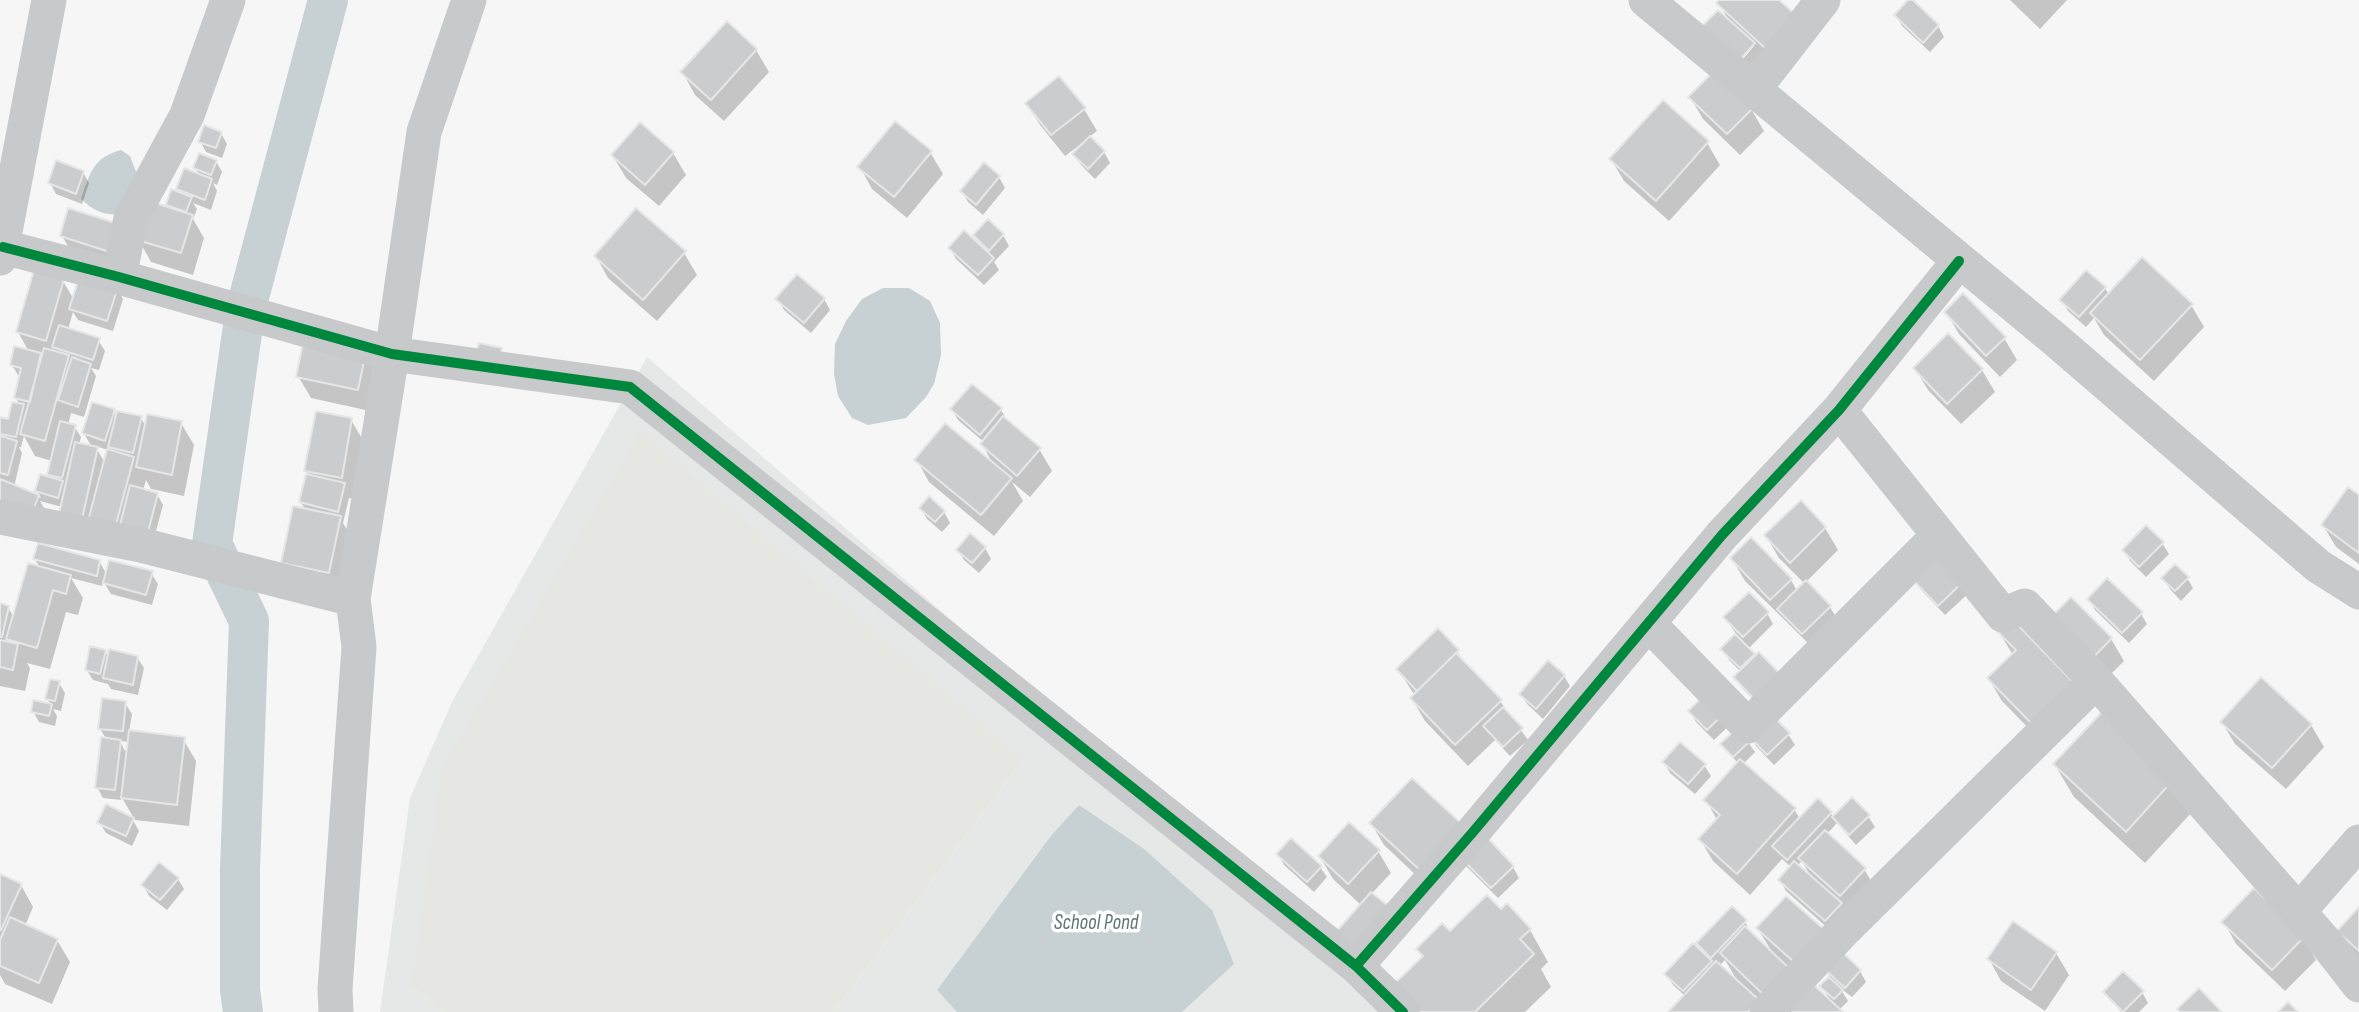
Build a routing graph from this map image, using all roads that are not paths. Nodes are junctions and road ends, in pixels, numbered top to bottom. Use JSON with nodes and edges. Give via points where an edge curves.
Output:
{"nodes":[{"id":1,"x":49,"y":0,"type":"edge"},
{"id":2,"x":228,"y":0,"type":"edge"},
{"id":3,"x":469,"y":0,"type":"edge"},
{"id":4,"x":1646,"y":0,"type":"edge"},
{"id":5,"x":1823,"y":0,"type":"edge"},
{"id":6,"x":1754,"y":89,"type":"junction"},
{"id":7,"x":1,"y":253,"type":"edge"},
{"id":8,"x":1959,"y":261,"type":"junction"},
{"id":9,"x":119,"y":277,"type":"junction"},
{"id":10,"x":392,"y":354,"type":"junction"},
{"id":11,"x":1839,"y":410,"type":"junction"},
{"id":12,"x":0,"y":517,"type":"edge"},
{"id":13,"x":1939,"y":535,"type":"junction"},
{"id":14,"x":2359,"y":592,"type":"edge"},
{"id":15,"x":353,"y":599,"type":"junction"},
{"id":16,"x":1648,"y":624,"type":"junction"},
{"id":17,"x":2096,"y":681,"type":"junction"},
{"id":18,"x":2359,"y":842,"type":"edge"},
{"id":19,"x":2299,"y":911,"type":"junction"},
{"id":20,"x":1356,"y":966,"type":"junction"},
{"id":21,"x":2359,"y":985,"type":"edge"},
{"id":22,"x":335,"y":1012,"type":"edge"},
{"id":23,"x":1403,"y":1012,"type":"edge"},
{"id":24,"x":1767,"y":1012,"type":"edge"}],
"edges":[{"from":1,"to":7,"type":"street"},
{"from":2,"to":9,"type":"street","via":[[187,114],[131,218]]},
{"from":3,"to":10,"type":"street","via":[[424,132]]},
{"from":4,"to":6,"type":"street"},
{"from":5,"to":6,"type":"street"},
{"from":6,"to":8,"type":"street"},
{"from":7,"to":9,"type":"street"},
{"from":8,"to":11,"type":"street"},
{"from":8,"to":14,"type":"street","via":[[2318,566]]},
{"from":9,"to":10,"type":"street"},
{"from":10,"to":15,"type":"street"},
{"from":10,"to":20,"type":"street","via":[[630,387]]},
{"from":11,"to":13,"type":"street"},
{"from":11,"to":16,"type":"street","via":[[1722,535]]},
{"from":12,"to":15,"type":"street","via":[[141,545]]},
{"from":13,"to":16,"type":"street","via":[[1748,726]]},
{"from":13,"to":17,"type":"street","via":[[2003,615],[2025,606]]},
{"from":15,"to":22,"type":"street","via":[[359,647]]},
{"from":16,"to":20,"type":"street"},
{"from":17,"to":19,"type":"street"},
{"from":17,"to":24,"type":"street"},
{"from":18,"to":19,"type":"street"},
{"from":19,"to":21,"type":"street"},
{"from":20,"to":23,"type":"street"}]}
